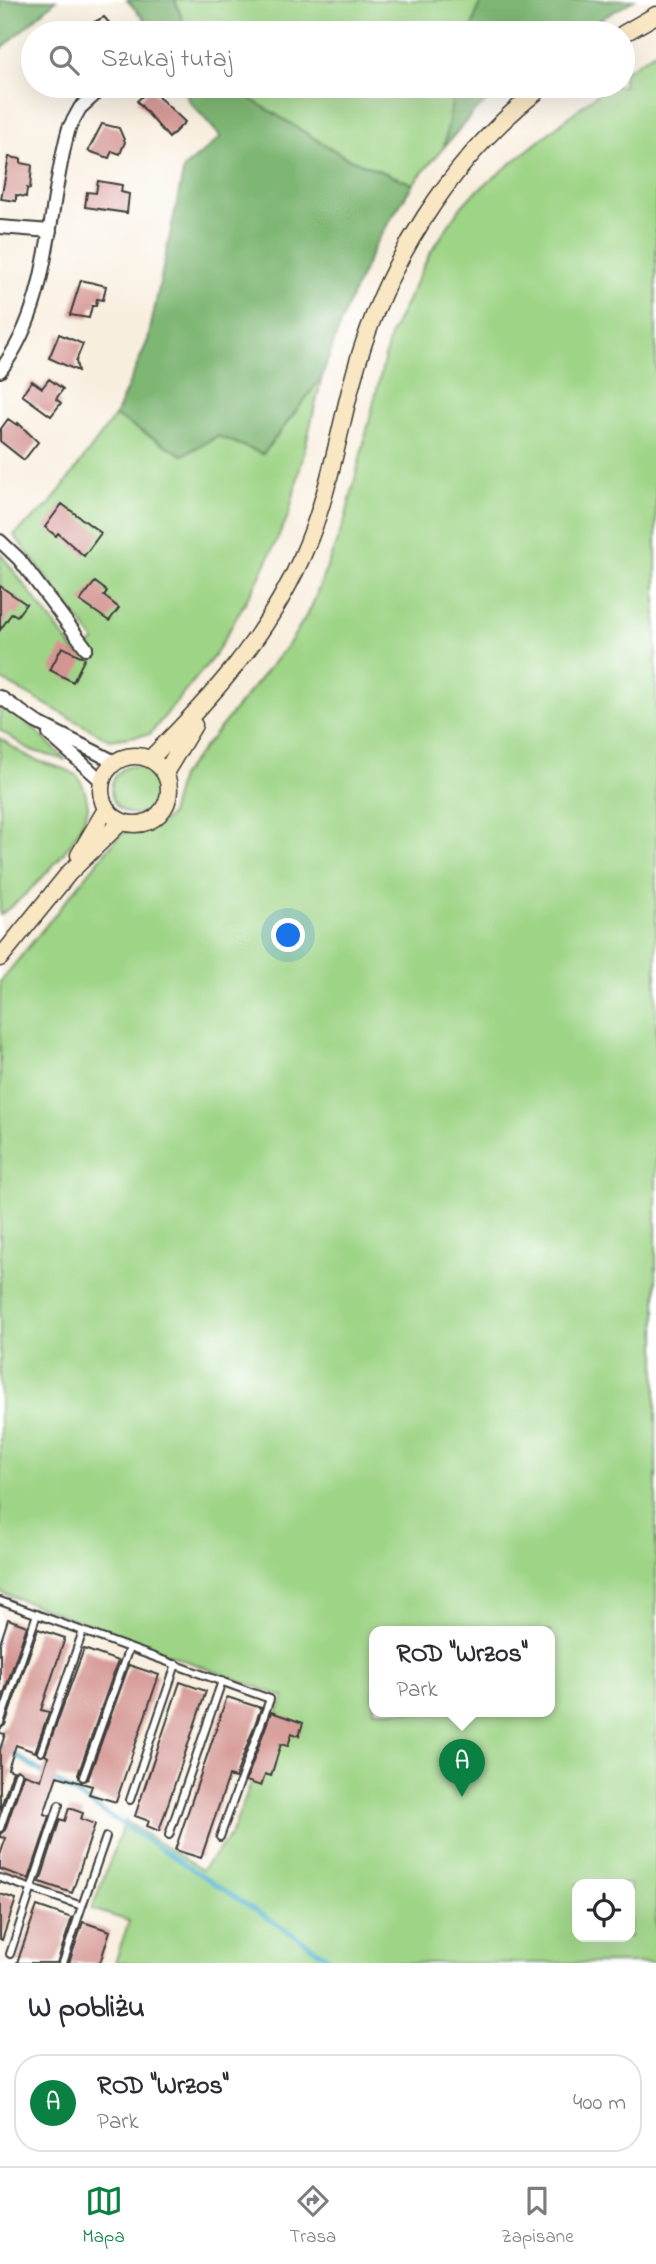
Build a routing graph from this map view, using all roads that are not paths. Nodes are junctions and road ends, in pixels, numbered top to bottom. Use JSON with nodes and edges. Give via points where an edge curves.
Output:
{"nodes":[{"id":1,"x":656,"y":16,"type":"edge"},
{"id":2,"x":635,"y":27,"type":"edge"},
{"id":3,"x":91,"y":98,"type":"edge"},
{"id":4,"x":530,"y":98,"type":"edge"},
{"id":5,"x":0,"y":227,"type":"edge"},
{"id":6,"x":50,"y":231,"type":"junction"},
{"id":7,"x":0,"y":371,"type":"edge"},
{"id":8,"x":0,"y":541,"type":"edge"},
{"id":9,"x":86,"y":648,"type":"dead end"},
{"id":10,"x":0,"y":697,"type":"edge"},
{"id":11,"x":206,"y":704,"type":"junction"},
{"id":12,"x":36,"y":722,"type":"junction"},
{"id":13,"x":150,"y":759,"type":"junction"},
{"id":14,"x":115,"y":762,"type":"junction"},
{"id":15,"x":165,"y":773,"type":"junction"},
{"id":16,"x":102,"y":781,"type":"junction"},
{"id":17,"x":106,"y":809,"type":"junction"},
{"id":18,"x":121,"y":822,"type":"junction"},
{"id":19,"x":69,"y":873,"type":"junction"},
{"id":20,"x":0,"y":958,"type":"edge"},
{"id":21,"x":1,"y":1601,"type":"edge"},
{"id":22,"x":0,"y":1611,"type":"edge"},
{"id":23,"x":37,"y":1614,"type":"junction"},
{"id":24,"x":83,"y":1631,"type":"junction"},
{"id":25,"x":129,"y":1647,"type":"junction"},
{"id":26,"x":176,"y":1664,"type":"junction"},
{"id":27,"x":222,"y":1681,"type":"junction"},
{"id":28,"x":0,"y":1723,"type":"edge"},
{"id":29,"x":41,"y":1752,"type":"dead end"},
{"id":30,"x":18,"y":1774,"type":"dead end"},
{"id":31,"x":83,"y":1777,"type":"dead end"},
{"id":32,"x":130,"y":1800,"type":"dead end"},
{"id":33,"x":59,"y":1805,"type":"dead end"},
{"id":34,"x":0,"y":1828,"type":"edge"},
{"id":35,"x":169,"y":1835,"type":"dead end"},
{"id":36,"x":106,"y":1837,"type":"dead end"},
{"id":37,"x":220,"y":1837,"type":"dead end"},
{"id":38,"x":0,"y":1878,"type":"edge"},
{"id":39,"x":31,"y":1889,"type":"junction"},
{"id":40,"x":82,"y":1906,"type":"junction"},
{"id":41,"x":10,"y":1954,"type":"dead end"},
{"id":42,"x":63,"y":1963,"type":"edge"}],
"edges":[{"from":1,"to":2,"type":"main road"},
{"from":3,"to":6,"type":"street","via":[[69,128]]},
{"from":4,"to":11,"type":"main road","via":[[490,133],[462,167],[394,272],[359,357],[328,486],[302,557],[254,642]]},
{"from":5,"to":6,"type":"street"},
{"from":6,"to":7,"type":"street","via":[[32,310]]},
{"from":8,"to":9,"type":"street","via":[[19,559]]},
{"from":10,"to":12,"type":"street"},
{"from":11,"to":13,"type":"main road"},
{"from":11,"to":15,"type":"main road"},
{"from":12,"to":14,"type":"street"},
{"from":12,"to":16,"type":"street"},
{"from":13,"to":14,"type":"main road","via":[[136,756]]},
{"from":13,"to":15,"type":"main road"},
{"from":14,"to":16,"type":"main road"},
{"from":15,"to":18,"type":"main road","via":[[169,791],[163,809],[140,824]]},
{"from":16,"to":17,"type":"main road"},
{"from":17,"to":18,"type":"main road"},
{"from":17,"to":19,"type":"main road"},
{"from":18,"to":19,"type":"main road"},
{"from":19,"to":20,"type":"main road"},
{"from":21,"to":22,"type":"lane"},
{"from":21,"to":23,"type":"lane"},
{"from":23,"to":24,"type":"lane"},
{"from":23,"to":28,"type":"lane"},
{"from":24,"to":25,"type":"lane"},
{"from":24,"to":29,"type":"lane"},
{"from":25,"to":26,"type":"lane"},
{"from":25,"to":31,"type":"lane"},
{"from":26,"to":27,"type":"lane"},
{"from":26,"to":32,"type":"lane"},
{"from":27,"to":35,"type":"lane"},
{"from":27,"to":37,"type":"lane","via":[[270,1699]]},
{"from":30,"to":34,"type":"lane"},
{"from":33,"to":39,"type":"lane"},
{"from":36,"to":40,"type":"lane"},
{"from":38,"to":39,"type":"lane"},
{"from":39,"to":40,"type":"lane"},
{"from":39,"to":41,"type":"lane"},
{"from":40,"to":42,"type":"lane"}]}
